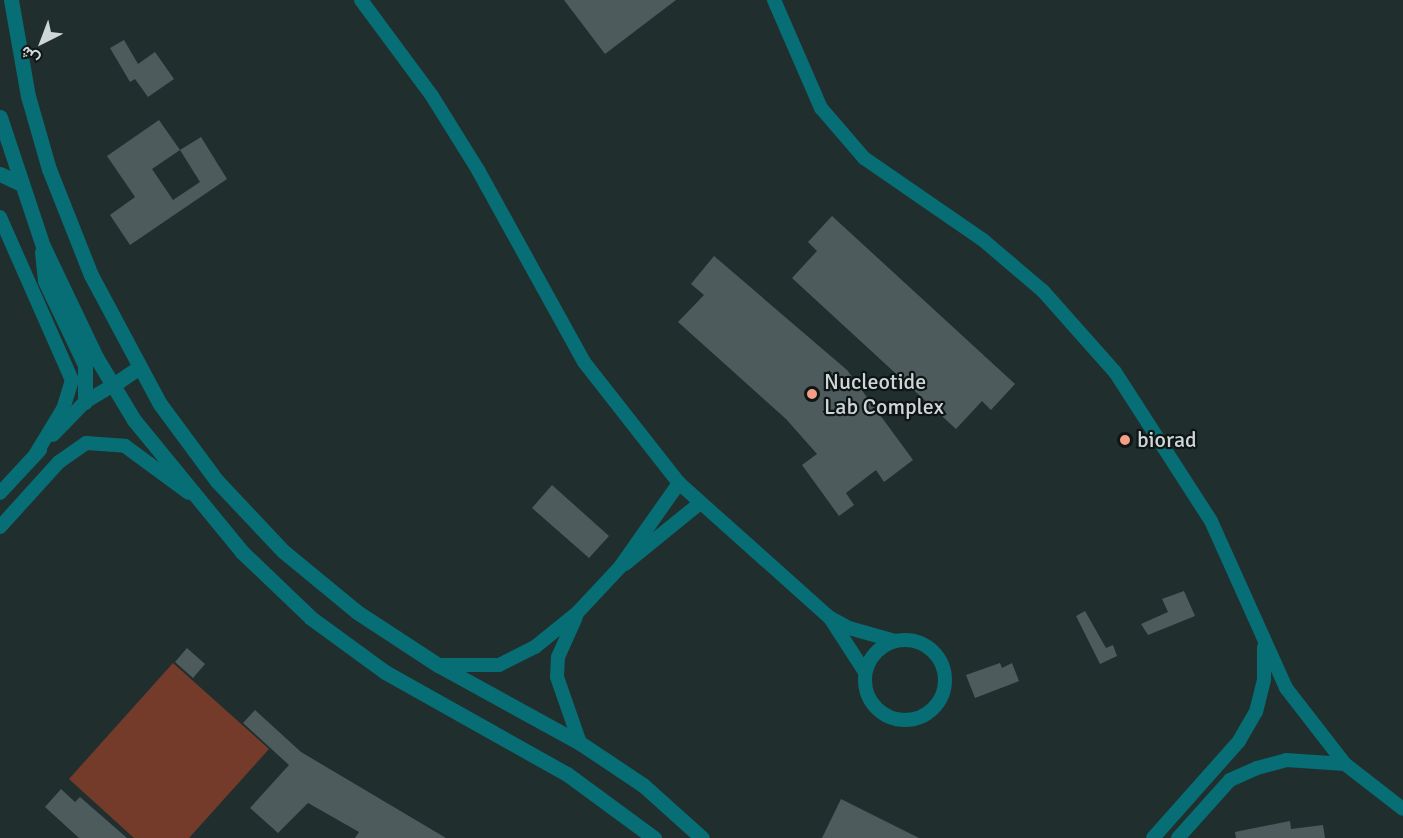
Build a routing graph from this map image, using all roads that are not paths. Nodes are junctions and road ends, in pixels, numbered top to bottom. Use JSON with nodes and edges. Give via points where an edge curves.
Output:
{"nodes":[{"id":1,"x":10,"y":0,"type":"edge"},
{"id":2,"x":361,"y":0,"type":"edge"},
{"id":3,"x":774,"y":0,"type":"edge"},
{"id":4,"x":0,"y":117,"type":"edge"},
{"id":5,"x":0,"y":174,"type":"edge"},
{"id":6,"x":20,"y":183,"type":"junction"},
{"id":7,"x":0,"y":217,"type":"edge"},
{"id":8,"x":43,"y":246,"type":"junction"},
{"id":9,"x":138,"y":368,"type":"junction"},
{"id":10,"x":112,"y":385,"type":"junction"},
{"id":11,"x":85,"y":402,"type":"junction"},
{"id":12,"x":35,"y":455,"type":"junction"},
{"id":13,"x":679,"y":483,"type":"junction"},
{"id":14,"x":0,"y":492,"type":"edge"},
{"id":15,"x":192,"y":495,"type":"junction"},
{"id":16,"x":700,"y":502,"type":"junction"},
{"id":17,"x":0,"y":527,"type":"edge"},
{"id":18,"x":620,"y":567,"type":"junction"},
{"id":19,"x":578,"y":612,"type":"junction"},
{"id":20,"x":829,"y":617,"type":"junction"},
{"id":21,"x":895,"y":641,"type":"junction"},
{"id":22,"x":1264,"y":645,"type":"junction"},
{"id":23,"x":438,"y":664,"type":"junction"},
{"id":24,"x":865,"y":672,"type":"junction"},
{"id":25,"x":580,"y":743,"type":"junction"},
{"id":26,"x":1345,"y":764,"type":"junction"},
{"id":27,"x":1403,"y":809,"type":"edge"},
{"id":28,"x":654,"y":838,"type":"edge"},
{"id":29,"x":702,"y":838,"type":"edge"},
{"id":30,"x":1153,"y":838,"type":"edge"},
{"id":31,"x":1178,"y":838,"type":"edge"}],
"edges":[{"from":1,"to":9,"type":"street","via":[[28,96],[53,180],[91,275]]},
{"from":2,"to":13,"type":"street","via":[[432,96],[478,170],[584,362]]},
{"from":3,"to":22,"type":"street","via":[[821,108],[864,158],[983,240],[1042,291],[1115,372],[1211,521]]},
{"from":4,"to":6,"type":"street"},
{"from":5,"to":6,"type":"street"},
{"from":6,"to":8,"type":"street"},
{"from":7,"to":12,"type":"street","via":[[72,380],[63,409]]},
{"from":8,"to":10,"type":"street"},
{"from":8,"to":11,"type":"street","via":[[45,281],[85,365]]},
{"from":9,"to":10,"type":"street"},
{"from":9,"to":23,"type":"street","via":[[217,481],[283,551],[357,612]]},
{"from":10,"to":11,"type":"street"},
{"from":10,"to":15,"type":"street"},
{"from":11,"to":12,"type":"street"},
{"from":12,"to":14,"type":"street"},
{"from":13,"to":16,"type":"street"},
{"from":13,"to":18,"type":"street"},
{"from":15,"to":17,"type":"street","via":[[125,446],[86,443],[59,462]]},
{"from":15,"to":28,"type":"street","via":[[242,552],[340,640],[444,709],[572,777]]},
{"from":16,"to":18,"type":"street"},
{"from":16,"to":20,"type":"street"},
{"from":18,"to":19,"type":"street"},
{"from":19,"to":23,"type":"street","via":[[518,658],[479,667]]},
{"from":19,"to":25,"type":"street","via":[[558,657],[557,677]]},
{"from":20,"to":21,"type":"street","via":[[849,628]]},
{"from":20,"to":24,"type":"street"},
{"from":21,"to":24,"type":"street","via":[[882,647]]},
{"from":21,"to":24,"type":"street","via":[[914,641],[930,649],[942,663],[946,681],[933,710],[907,721],[881,713],[866,690]]},
{"from":22,"to":26,"type":"street","via":[[1286,688]]},
{"from":22,"to":30,"type":"street","via":[[1264,679],[1256,712],[1239,741]]},
{"from":23,"to":25,"type":"street"},
{"from":25,"to":29,"type":"street","via":[[643,785]]},
{"from":26,"to":27,"type":"street"},
{"from":26,"to":31,"type":"street","via":[[1296,760],[1257,768],[1230,780]]}]}
